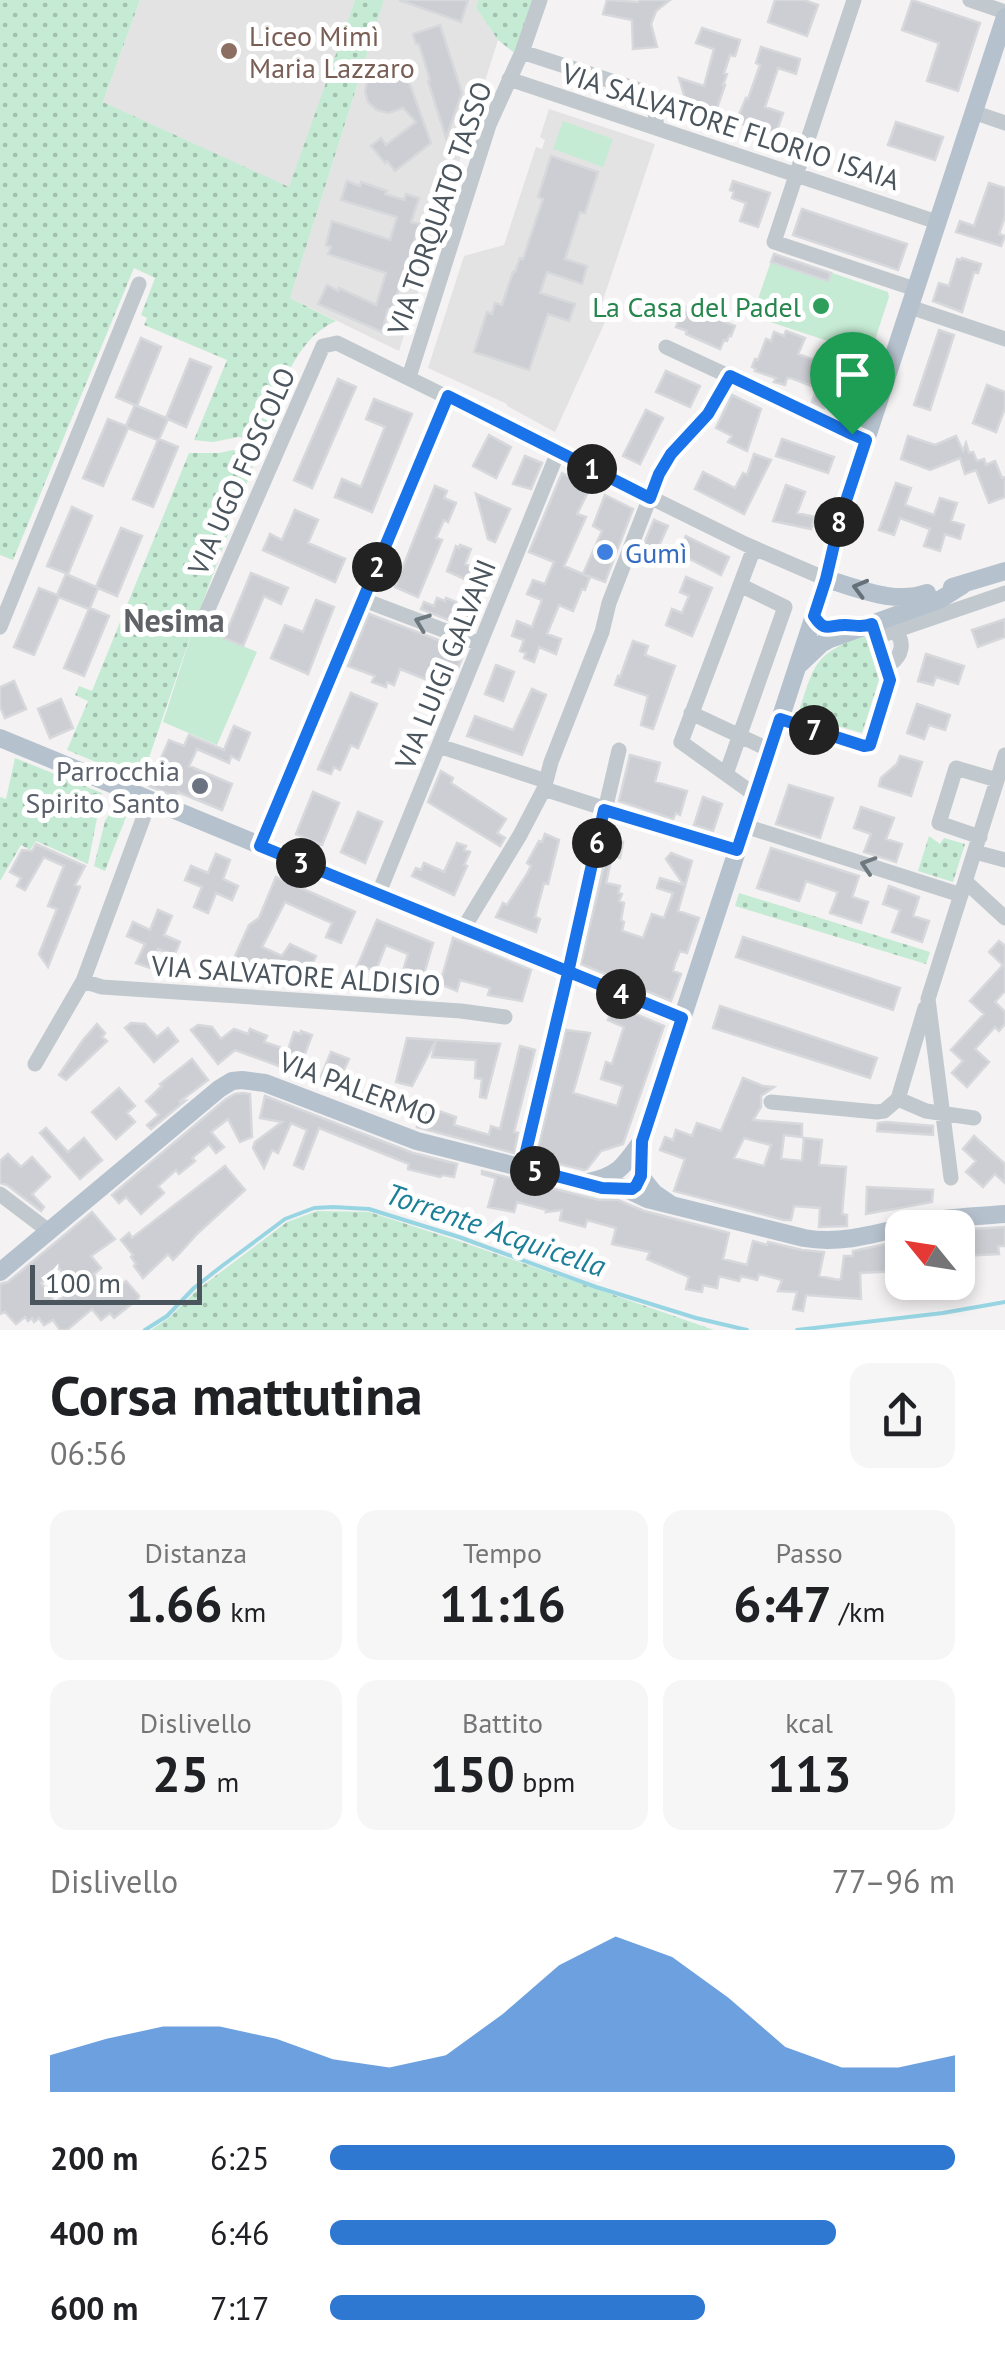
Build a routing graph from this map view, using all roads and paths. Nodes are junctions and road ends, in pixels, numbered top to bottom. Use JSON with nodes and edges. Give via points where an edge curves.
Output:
{"nodes":[{"id":1,"x":540,"y":0,"type":"edge"},
{"id":2,"x":854,"y":0,"type":"edge"},
{"id":3,"x":970,"y":0,"type":"edge"},
{"id":4,"x":1005,"y":14,"type":"edge"},
{"id":5,"x":522,"y":52,"type":"junction"},
{"id":6,"x":508,"y":79,"type":"junction"},
{"id":7,"x":973,"y":112,"type":"junction"},
{"id":8,"x":1005,"y":123,"type":"edge"},
{"id":9,"x":656,"y":128,"type":"junction"},
{"id":10,"x":796,"y":174,"type":"junction"},
{"id":11,"x":938,"y":222,"type":"junction"},
{"id":12,"x":139,"y":284,"type":"dead end"},
{"id":13,"x":912,"y":298,"type":"junction"},
{"id":14,"x":1005,"y":339,"type":"edge"},
{"id":15,"x":666,"y":347,"type":"dead end"},
{"id":16,"x":730,"y":376,"type":"junction"},
{"id":17,"x":409,"y":378,"type":"junction"},
{"id":18,"x":448,"y":396,"type":"junction"},
{"id":19,"x":866,"y":440,"type":"junction"},
{"id":20,"x":558,"y":452,"type":"junction"},
{"id":21,"x":650,"y":498,"type":"junction"},
{"id":22,"x":750,"y":546,"type":"junction"},
{"id":23,"x":1004,"y":573,"type":"edge"},
{"id":24,"x":826,"y":579,"type":"junction"},
{"id":25,"x":740,"y":585,"type":"junction"},
{"id":26,"x":963,"y":585,"type":"junction"},
{"id":27,"x":1005,"y":593,"type":"edge"},
{"id":28,"x":364,"y":600,"type":"junction"},
{"id":29,"x":205,"y":616,"type":"dead end"},
{"id":30,"x":814,"y":616,"type":"junction"},
{"id":31,"x":0,"y":627,"type":"edge"},
{"id":32,"x":869,"y":630,"type":"junction"},
{"id":33,"x":894,"y":631,"type":"junction"},
{"id":34,"x":480,"y":644,"type":"junction"},
{"id":35,"x":884,"y":662,"type":"junction"},
{"id":36,"x":797,"y":668,"type":"junction"},
{"id":37,"x":691,"y":713,"type":"junction"},
{"id":38,"x":775,"y":734,"type":"junction"},
{"id":39,"x":740,"y":736,"type":"junction"},
{"id":40,"x":0,"y":738,"type":"edge"},
{"id":41,"x":438,"y":746,"type":"junction"},
{"id":42,"x":619,"y":750,"type":"dead end"},
{"id":43,"x":1005,"y":755,"type":"edge"},
{"id":44,"x":726,"y":774,"type":"junction"},
{"id":45,"x":1001,"y":775,"type":"edge"},
{"id":46,"x":545,"y":785,"type":"junction"},
{"id":47,"x":755,"y":796,"type":"junction"},
{"id":48,"x":150,"y":800,"type":"junction"},
{"id":49,"x":604,"y":810,"type":"junction"},
{"id":50,"x":745,"y":826,"type":"junction"},
{"id":51,"x":978,"y":844,"type":"junction"},
{"id":52,"x":260,"y":846,"type":"junction"},
{"id":53,"x":737,"y":850,"type":"junction"},
{"id":54,"x":1005,"y":860,"type":"edge"},
{"id":55,"x":963,"y":889,"type":"junction"},
{"id":56,"x":378,"y":895,"type":"junction"},
{"id":57,"x":1005,"y":918,"type":"edge"},
{"id":58,"x":463,"y":929,"type":"junction"},
{"id":59,"x":568,"y":973,"type":"junction"},
{"id":60,"x":83,"y":980,"type":"junction"},
{"id":61,"x":928,"y":999,"type":"junction"},
{"id":62,"x":506,"y":1017,"type":"dead end"},
{"id":63,"x":682,"y":1018,"type":"junction"},
{"id":64,"x":34,"y":1064,"type":"dead end"},
{"id":65,"x":898,"y":1100,"type":"junction"},
{"id":66,"x":771,"y":1102,"type":"dead end"},
{"id":67,"x":943,"y":1114,"type":"junction"},
{"id":68,"x":974,"y":1118,"type":"dead end"},
{"id":69,"x":522,"y":1167,"type":"junction"},
{"id":70,"x":628,"y":1177,"type":"junction"},
{"id":71,"x":951,"y":1178,"type":"dead end"},
{"id":72,"x":0,"y":1194,"type":"edge"},
{"id":73,"x":1005,"y":1214,"type":"edge"},
{"id":74,"x":50,"y":1232,"type":"junction"},
{"id":75,"x":0,"y":1272,"type":"edge"}],
"edges":[{"from":1,"to":5,"type":"street","name":"VIA TORQUATO TASSO"},
{"from":2,"to":10,"type":"street"},
{"from":3,"to":4,"type":"street"},
{"from":4,"to":7,"type":"main road"},
{"from":5,"to":6,"type":"street","name":"VIA TORQUATO TASSO"},
{"from":5,"to":9,"type":"street","via":[[645,92]]},
{"from":6,"to":9,"type":"street","name":"VIA SALVATORE FLORIO ISAIA"},
{"from":6,"to":17,"type":"street","name":"VIA TORQUATO TASSO"},
{"from":7,"to":8,"type":"street"},
{"from":7,"to":11,"type":"main road"},
{"from":9,"to":10,"type":"street","name":"VIA SALVATORE FLORIO ISAIA"},
{"from":10,"to":11,"type":"street","name":"VIA SALVATORE FLORIO ISAIA"},
{"from":10,"to":13,"type":"street","via":[[774,242]]},
{"from":11,"to":13,"type":"main road"},
{"from":12,"to":31,"type":"street"},
{"from":13,"to":14,"type":"street"},
{"from":13,"to":19,"type":"main road"},
{"from":15,"to":16,"type":"street"},
{"from":16,"to":19,"type":"street"},
{"from":16,"to":21,"type":"street","via":[[708,414],[671,454]]},
{"from":17,"to":18,"type":"street"},
{"from":17,"to":29,"type":"street","name":"VIA UGO FOSCOLO","via":[[337,343],[323,346]]},
{"from":18,"to":20,"type":"street"},
{"from":18,"to":28,"type":"street"},
{"from":19,"to":24,"type":"main road"},
{"from":20,"to":21,"type":"street"},
{"from":20,"to":34,"type":"street","name":"VIA LUIGI GALVANI"},
{"from":21,"to":22,"type":"street"},
{"from":21,"to":46,"type":"street"},
{"from":22,"to":24,"type":"street"},
{"from":22,"to":25,"type":"street"},
{"from":23,"to":26,"type":"main road"},
{"from":26,"to":24,"type":"main road","one_way":true,"via":[[896,598]]},
{"from":24,"to":30,"type":"main road"},
{"from":25,"to":37,"type":"street"},
{"from":25,"to":39,"type":"street","via":[[785,607]]},
{"from":26,"to":32,"type":"main road"},
{"from":27,"to":33,"type":"street"},
{"from":34,"to":28,"type":"street","one_way":true},
{"from":28,"to":52,"type":"street"},
{"from":30,"to":32,"type":"main road","via":[[824,626]]},
{"from":30,"to":36,"type":"main road"},
{"from":32,"to":33,"type":"street"},
{"from":32,"to":35,"type":"street"},
{"from":32,"to":36,"type":"main road","via":[[820,644]]},
{"from":33,"to":35,"type":"street","via":[[902,645],[896,660]]},
{"from":34,"to":41,"type":"street","name":"VIA LUIGI GALVANI"},
{"from":35,"to":38,"type":"street","via":[[890,680],[870,745]]},
{"from":36,"to":38,"type":"main road"},
{"from":37,"to":39,"type":"street"},
{"from":37,"to":44,"type":"street","via":[[680,742]]},
{"from":38,"to":39,"type":"street"},
{"from":38,"to":47,"type":"main road"},
{"from":39,"to":44,"type":"street"},
{"from":40,"to":48,"type":"main road"},
{"from":41,"to":46,"type":"street"},
{"from":41,"to":56,"type":"street","name":"VIA LUIGI GALVANI"},
{"from":42,"to":49,"type":"street"},
{"from":43,"to":45,"type":"street"},
{"from":44,"to":47,"type":"street"},
{"from":45,"to":51,"type":"street"},
{"from":45,"to":51,"type":"street","via":[[956,768],[950,786],[939,823]]},
{"from":46,"to":49,"type":"street"},
{"from":46,"to":58,"type":"street"},
{"from":47,"to":50,"type":"main road"},
{"from":48,"to":52,"type":"main road"},
{"from":48,"to":60,"type":"street"},
{"from":49,"to":53,"type":"street"},
{"from":49,"to":59,"type":"street"},
{"from":50,"to":53,"type":"main road"},
{"from":55,"to":50,"type":"street","one_way":true},
{"from":51,"to":54,"type":"street"},
{"from":51,"to":55,"type":"street"},
{"from":52,"to":56,"type":"main road"},
{"from":53,"to":63,"type":"main road"},
{"from":55,"to":57,"type":"street"},
{"from":55,"to":61,"type":"street"},
{"from":56,"to":58,"type":"main road"},
{"from":58,"to":59,"type":"main road"},
{"from":59,"to":63,"type":"main road"},
{"from":59,"to":69,"type":"street"},
{"from":60,"to":62,"type":"street","name":"VIA SALVATORE ALDISIO","via":[[102,987]]},
{"from":60,"to":64,"type":"street"},
{"from":61,"to":65,"type":"street"},
{"from":61,"to":67,"type":"street"},
{"from":63,"to":70,"type":"main road"},
{"from":65,"to":66,"type":"street","via":[[877,1112]]},
{"from":65,"to":67,"type":"street"},
{"from":67,"to":68,"type":"street"},
{"from":67,"to":71,"type":"street"},
{"from":69,"to":70,"type":"main road","name":"VIA PALERMO","via":[[602,1188]]},
{"from":69,"to":74,"type":"main road","name":"VIA PALERMO","via":[[417,1141],[286,1090],[242,1080],[219,1088]]},
{"from":70,"to":73,"type":"main road","name":"VIA PALERMO","via":[[648,1199],[830,1241]]},
{"from":72,"to":74,"type":"street"},
{"from":74,"to":75,"type":"main road","name":"VIA PALERMO"}]}
